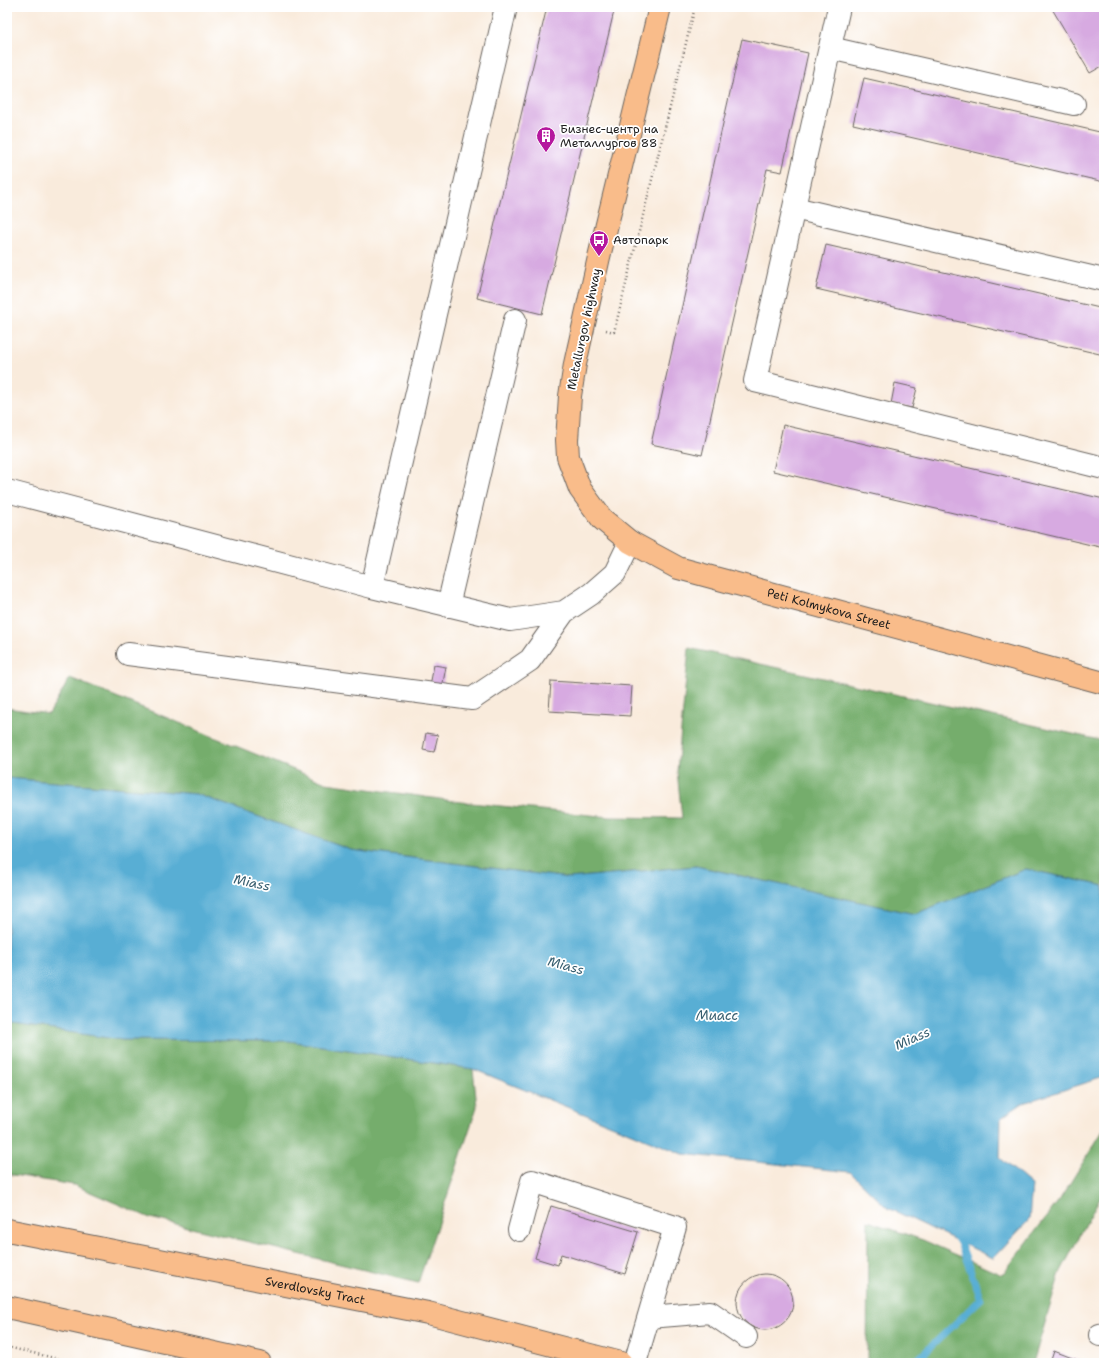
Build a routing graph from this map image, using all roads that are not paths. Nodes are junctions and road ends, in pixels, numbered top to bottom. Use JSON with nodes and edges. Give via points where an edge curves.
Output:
{"nodes":[{"id":1,"x":506,"y":7,"type":"edge"},
{"id":2,"x":660,"y":7,"type":"edge"},
{"id":3,"x":839,"y":7,"type":"edge"},
{"id":4,"x":830,"y":48,"type":"junction"},
{"id":5,"x":1074,"y":104,"type":"dead end"},
{"id":6,"x":794,"y":208,"type":"junction"},
{"id":7,"x":1104,"y":280,"type":"edge"},
{"id":8,"x":515,"y":320,"type":"dead end"},
{"id":9,"x":1104,"y":468,"type":"edge"},
{"id":10,"x":580,"y":489,"type":"joint"},
{"id":11,"x":7,"y":491,"type":"edge"},
{"id":12,"x":630,"y":542,"type":"junction"},
{"id":13,"x":372,"y":587,"type":"junction"},
{"id":14,"x":448,"y":606,"type":"junction"},
{"id":15,"x":564,"y":612,"type":"junction"},
{"id":16,"x":128,"y":654,"type":"dead end"},
{"id":17,"x":1104,"y":683,"type":"edge"},
{"id":18,"x":7,"y":1230,"type":"edge"},
{"id":19,"x":519,"y":1230,"type":"dead end"},
{"id":20,"x":7,"y":1307,"type":"edge"},
{"id":21,"x":649,"y":1316,"type":"junction"},
{"id":22,"x":746,"y":1337,"type":"dead end"},
{"id":23,"x":260,"y":1363,"type":"edge"},
{"id":24,"x":621,"y":1363,"type":"edge"},
{"id":25,"x":635,"y":1363,"type":"edge"}],
"edges":[{"from":1,"to":13,"type":"lane"},
{"from":2,"to":10,"type":"main road","name":"Metallurgov highway","via":[[575,364],[567,440],[568,456]]},
{"from":3,"to":4,"type":"lane"},
{"from":4,"to":5,"type":"lane"},
{"from":4,"to":6,"type":"lane"},
{"from":6,"to":7,"type":"lane"},
{"from":6,"to":9,"type":"lane","via":[[755,381]]},
{"from":8,"to":14,"type":"lane"},
{"from":10,"to":12,"type":"main road","name":"Peti Kolmykova Street","via":[[602,519]]},
{"from":11,"to":13,"type":"lane"},
{"from":12,"to":15,"type":"lane","via":[[615,573],[591,594]]},
{"from":12,"to":17,"type":"main road","name":"Peti Kolmykova Street","via":[[678,568]]},
{"from":13,"to":14,"type":"lane"},
{"from":14,"to":15,"type":"lane","via":[[510,620]]},
{"from":15,"to":16,"type":"lane","via":[[530,660],[472,699]]},
{"from":18,"to":24,"type":"main road","name":"Sverdlovsky Tract","via":[[428,1313]]},
{"from":19,"to":21,"type":"lane","via":[[532,1181],[675,1227]]},
{"from":20,"to":23,"type":"main road"},
{"from":21,"to":22,"type":"lane","via":[[710,1312]]},
{"from":21,"to":25,"type":"lane"}]}
